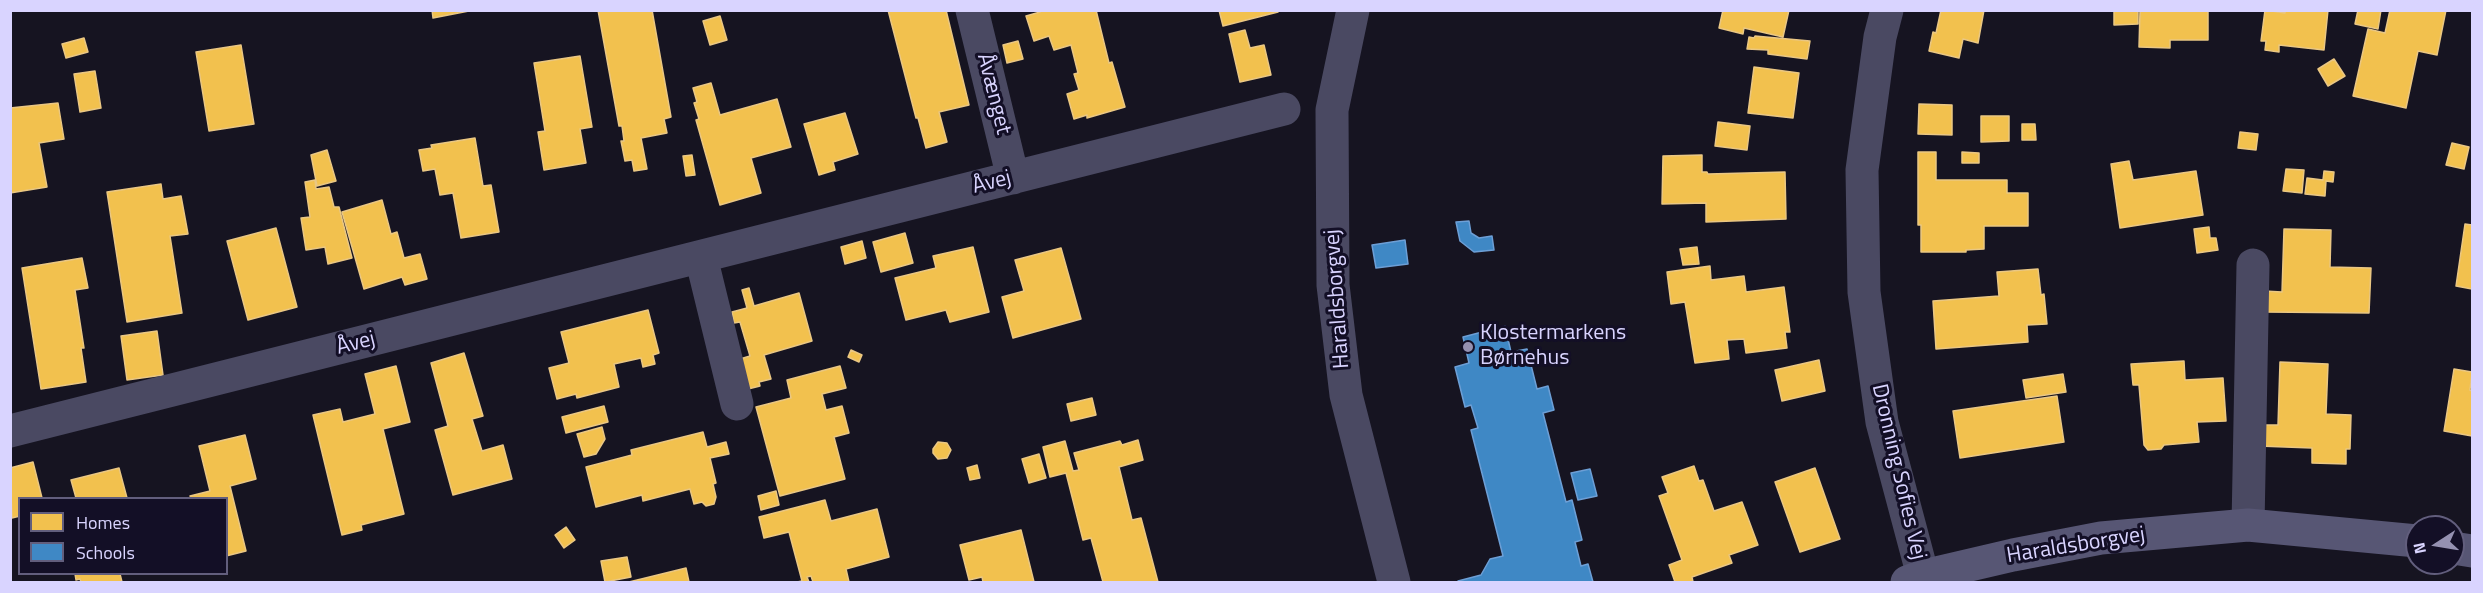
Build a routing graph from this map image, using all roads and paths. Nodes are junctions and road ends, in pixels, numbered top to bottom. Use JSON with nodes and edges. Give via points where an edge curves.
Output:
{"nodes":[{"id":1,"x":972,"y":10,"type":"edge"},
{"id":2,"x":1353,"y":10,"type":"edge"},
{"id":3,"x":1887,"y":10,"type":"edge"},
{"id":4,"x":1284,"y":109,"type":"dead end"},
{"id":5,"x":1013,"y":178,"type":"junction"},
{"id":6,"x":700,"y":257,"type":"junction"},
{"id":7,"x":2253,"y":265,"type":"dead end"},
{"id":8,"x":737,"y":404,"type":"dead end"},
{"id":9,"x":10,"y":430,"type":"edge"},
{"id":10,"x":2248,"y":525,"type":"junction"},
{"id":11,"x":2405,"y":540,"type":"edge"},
{"id":12,"x":1915,"y":579,"type":"edge"},
{"id":13,"x":1393,"y":582,"type":"edge"}],
"edges":[{"from":1,"to":5,"type":"street","name":"Åvænget"},
{"from":2,"to":13,"type":"street","name":"Haraldsborgvej","via":[[1332,110],[1333,285],[1346,396]]},
{"from":3,"to":12,"type":"street","name":"Dronning Sofies Vej","via":[[1862,170],[1864,292],[1882,422]]},
{"from":4,"to":5,"type":"street","name":"Åvej"},
{"from":5,"to":6,"type":"street","name":"Åvej"},
{"from":6,"to":8,"type":"street"},
{"from":6,"to":9,"type":"street","name":"Åvej"},
{"from":7,"to":10,"type":"street"},
{"from":10,"to":11,"type":"street","name":"Haraldsborgvej"},
{"from":10,"to":12,"type":"street","name":"Haraldsborgvej","via":[[2101,538]]}]}
